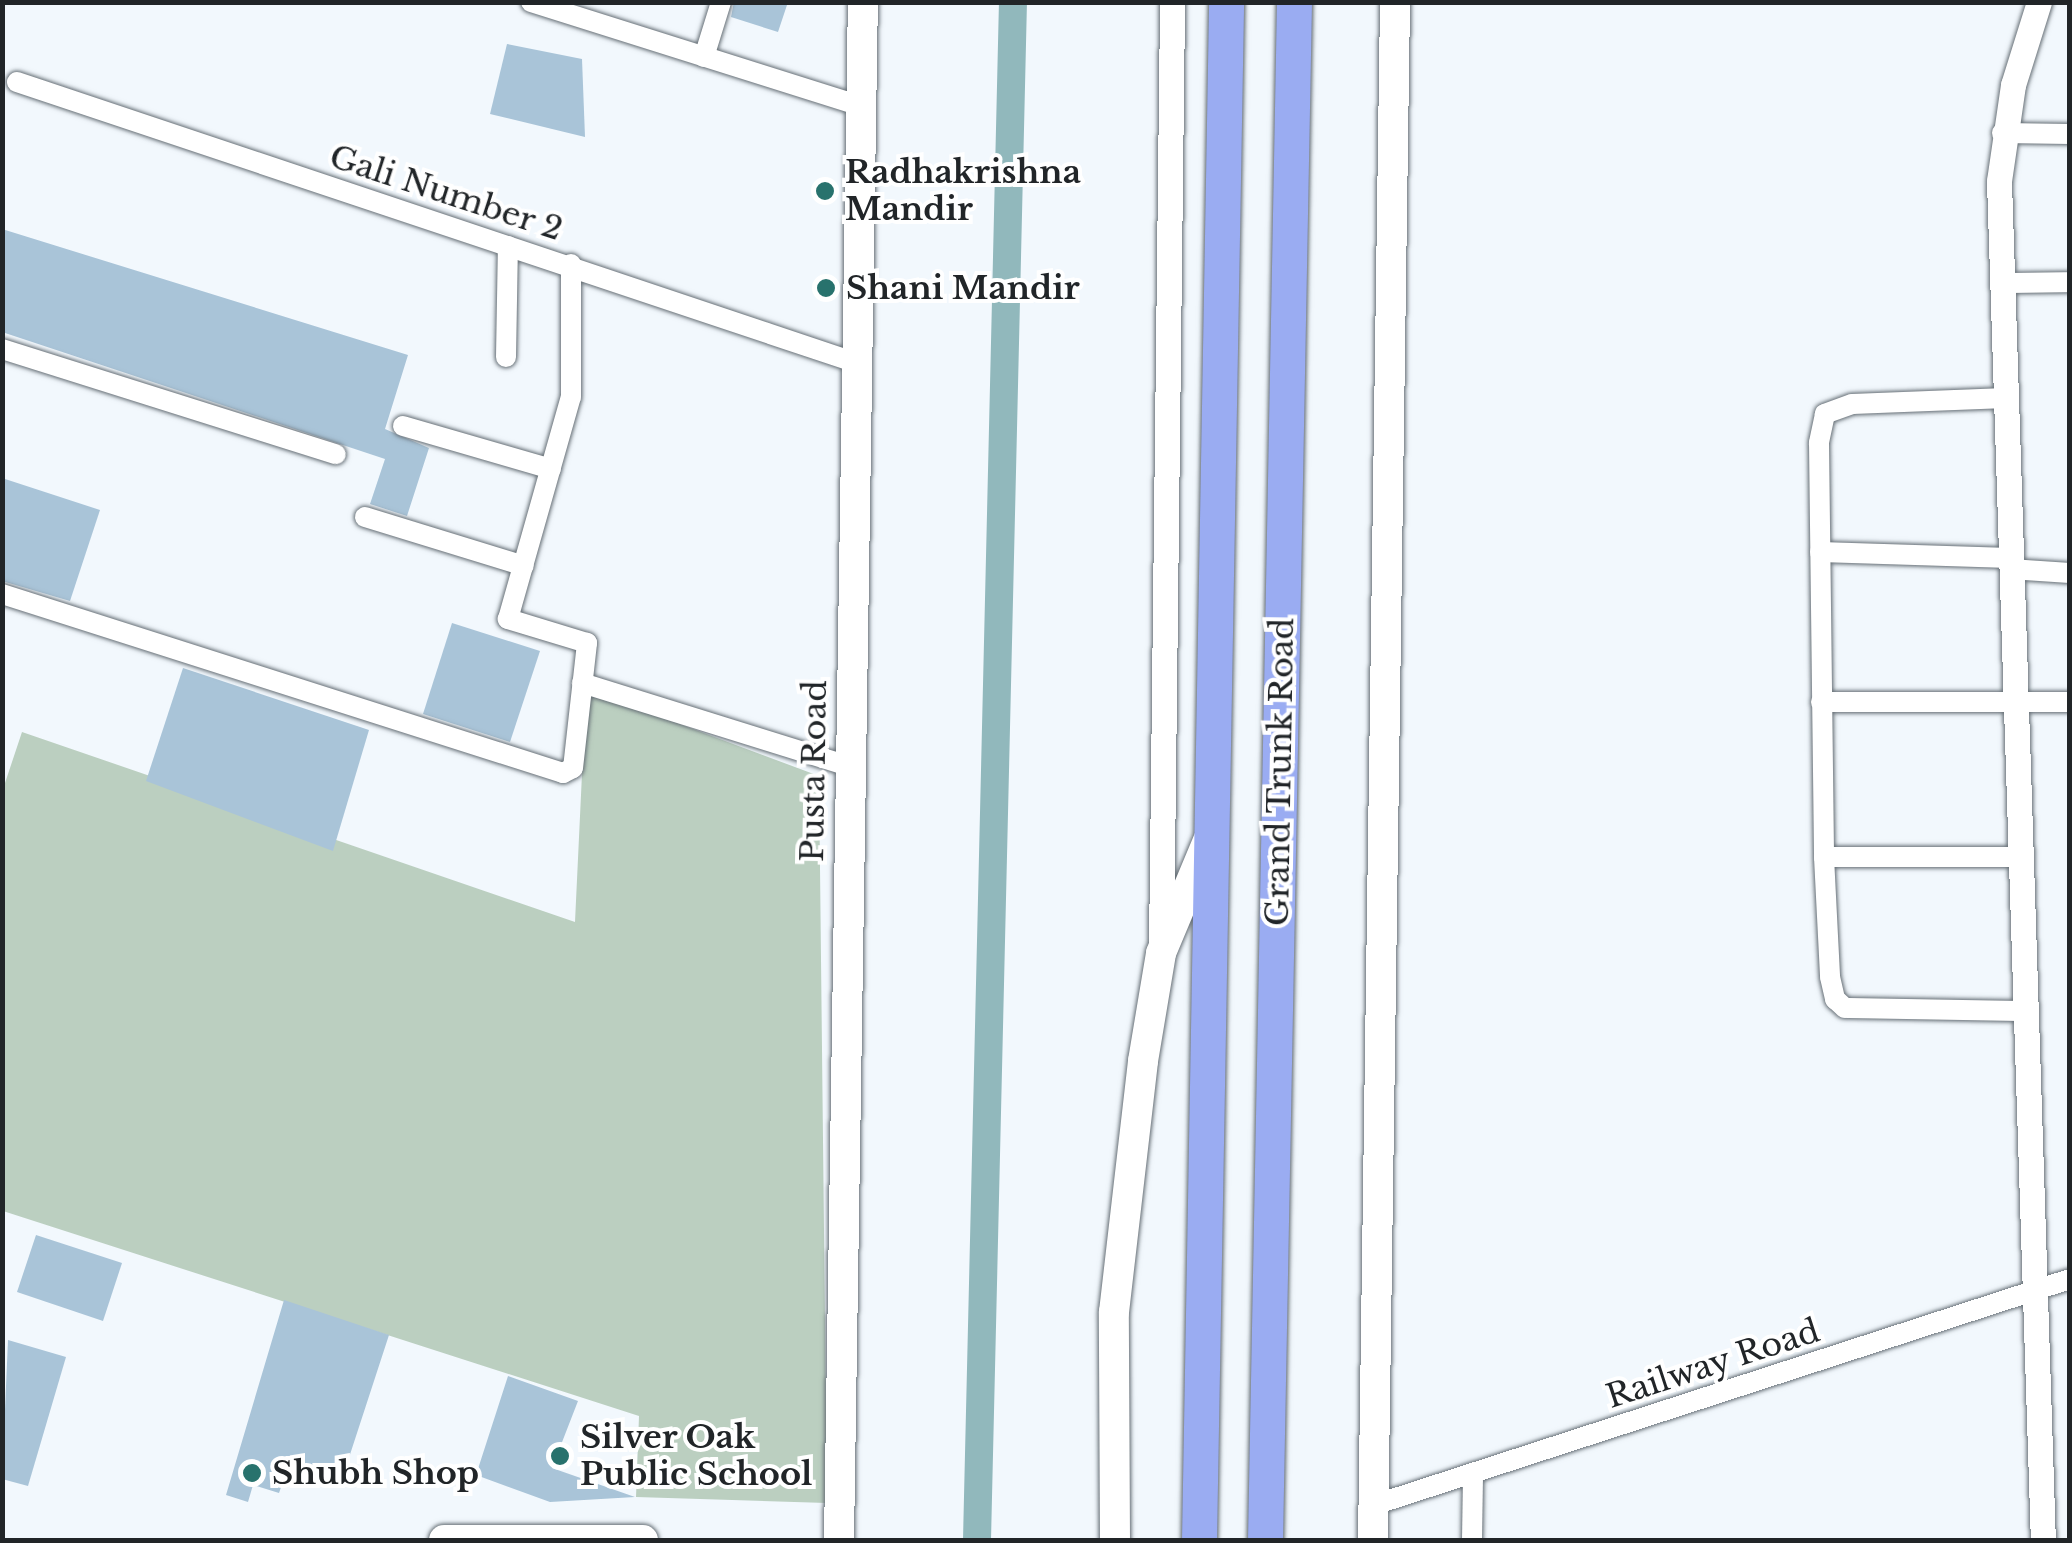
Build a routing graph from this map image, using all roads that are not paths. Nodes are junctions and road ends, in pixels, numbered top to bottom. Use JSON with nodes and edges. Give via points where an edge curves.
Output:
{"nodes":[{"id":1,"x":531,"y":2,"type":"edge"},
{"id":2,"x":720,"y":2,"type":"edge"},
{"id":3,"x":862,"y":2,"type":"edge"},
{"id":4,"x":1172,"y":2,"type":"edge"},
{"id":5,"x":1226,"y":2,"type":"edge"},
{"id":6,"x":1294,"y":2,"type":"edge"},
{"id":7,"x":1396,"y":2,"type":"edge"},
{"id":8,"x":2039,"y":2,"type":"edge"},
{"id":9,"x":704,"y":57,"type":"junction"},
{"id":10,"x":17,"y":82,"type":"dead end"},
{"id":11,"x":860,"y":106,"type":"junction"},
{"id":12,"x":2002,"y":133,"type":"junction"},
{"id":13,"x":2070,"y":134,"type":"edge"},
{"id":14,"x":508,"y":246,"type":"junction"},
{"id":15,"x":571,"y":264,"type":"junction"},
{"id":16,"x":2070,"y":282,"type":"edge"},
{"id":17,"x":2002,"y":283,"type":"junction"},
{"id":18,"x":2,"y":349,"type":"edge"},
{"id":19,"x":506,"y":357,"type":"dead end"},
{"id":20,"x":857,"y":363,"type":"junction"},
{"id":21,"x":2006,"y":398,"type":"junction"},
{"id":22,"x":402,"y":426,"type":"dead end"},
{"id":23,"x":336,"y":454,"type":"dead end"},
{"id":24,"x":552,"y":469,"type":"junction"},
{"id":25,"x":365,"y":517,"type":"dead end"},
{"id":26,"x":1820,"y":552,"type":"junction"},
{"id":27,"x":2010,"y":564,"type":"junction"},
{"id":28,"x":524,"y":566,"type":"junction"},
{"id":29,"x":2070,"y":573,"type":"edge"},
{"id":30,"x":2,"y":594,"type":"edge"},
{"id":31,"x":582,"y":683,"type":"junction"},
{"id":32,"x":1821,"y":702,"type":"junction"},
{"id":33,"x":2070,"y":702,"type":"edge"},
{"id":34,"x":2014,"y":704,"type":"junction"},
{"id":35,"x":849,"y":766,"type":"junction"},
{"id":36,"x":1210,"y":836,"type":"junction"},
{"id":37,"x":2018,"y":857,"type":"junction"},
{"id":38,"x":1824,"y":858,"type":"junction"},
{"id":39,"x":1161,"y":952,"type":"junction"},
{"id":40,"x":2024,"y":1011,"type":"junction"},
{"id":41,"x":2070,"y":1280,"type":"edge"},
{"id":42,"x":2033,"y":1291,"type":"junction"},
{"id":43,"x":1473,"y":1472,"type":"junction"},
{"id":44,"x":1374,"y":1505,"type":"junction"},
{"id":45,"x":592,"y":1539,"type":"edge"},
{"id":46,"x":444,"y":1540,"type":"edge"},
{"id":47,"x":643,"y":1540,"type":"edge"},
{"id":48,"x":839,"y":1540,"type":"edge"},
{"id":49,"x":1115,"y":1540,"type":"edge"},
{"id":50,"x":1199,"y":1540,"type":"edge"},
{"id":51,"x":1266,"y":1540,"type":"edge"},
{"id":52,"x":1373,"y":1540,"type":"edge"},
{"id":53,"x":1472,"y":1540,"type":"edge"},
{"id":54,"x":2043,"y":1540,"type":"edge"}],
"edges":[{"from":1,"to":9,"type":"street"},
{"from":2,"to":9,"type":"street"},
{"from":3,"to":11,"type":"main road","name":"Pusta Road"},
{"from":4,"to":39,"type":"street"},
{"from":5,"to":36,"type":"highway"},
{"from":6,"to":51,"type":"highway","name":"Grand Trunk Road"},
{"from":7,"to":44,"type":"main road"},
{"from":8,"to":12,"type":"street"},
{"from":9,"to":11,"type":"street"},
{"from":10,"to":14,"type":"street","name":"Gali Number 2"},
{"from":11,"to":20,"type":"main road","name":"Pusta Road"},
{"from":12,"to":13,"type":"street"},
{"from":12,"to":17,"type":"street"},
{"from":14,"to":15,"type":"street","name":"Gali Number 2"},
{"from":14,"to":19,"type":"street"},
{"from":15,"to":20,"type":"street","name":"Gali Number 2"},
{"from":15,"to":24,"type":"street","via":[[571,397]]},
{"from":16,"to":17,"type":"street"},
{"from":17,"to":21,"type":"street"},
{"from":18,"to":23,"type":"street"},
{"from":20,"to":35,"type":"main road","name":"Pusta Road"},
{"from":21,"to":26,"type":"street","via":[[1852,404],[1825,414]]},
{"from":21,"to":27,"type":"street"},
{"from":22,"to":24,"type":"street"},
{"from":24,"to":28,"type":"street"},
{"from":25,"to":28,"type":"street"},
{"from":26,"to":27,"type":"street"},
{"from":26,"to":32,"type":"street"},
{"from":27,"to":29,"type":"street"},
{"from":27,"to":34,"type":"street"},
{"from":28,"to":31,"type":"street","via":[[508,618],[587,643]]},
{"from":30,"to":31,"type":"street","via":[[564,773],[577,759]]},
{"from":31,"to":35,"type":"street"},
{"from":32,"to":34,"type":"street"},
{"from":32,"to":38,"type":"street"},
{"from":33,"to":34,"type":"street"},
{"from":34,"to":37,"type":"street"},
{"from":35,"to":48,"type":"main road","name":"Pusta Road"},
{"from":36,"to":39,"type":"main road"},
{"from":36,"to":50,"type":"highway"},
{"from":37,"to":38,"type":"street"},
{"from":37,"to":40,"type":"street"},
{"from":38,"to":40,"type":"street","via":[[1830,976],[1834,999],[1845,1008]]},
{"from":39,"to":49,"type":"main road","via":[[1114,1312]]},
{"from":40,"to":42,"type":"street"},
{"from":41,"to":42,"type":"street","name":"Railway Road"},
{"from":42,"to":43,"type":"street","name":"Railway Road"},
{"from":42,"to":54,"type":"street"},
{"from":43,"to":44,"type":"street","name":"Railway Road"},
{"from":43,"to":53,"type":"street"},
{"from":44,"to":52,"type":"main road"},
{"from":45,"to":46,"type":"main road"},
{"from":45,"to":47,"type":"main road"}]}
